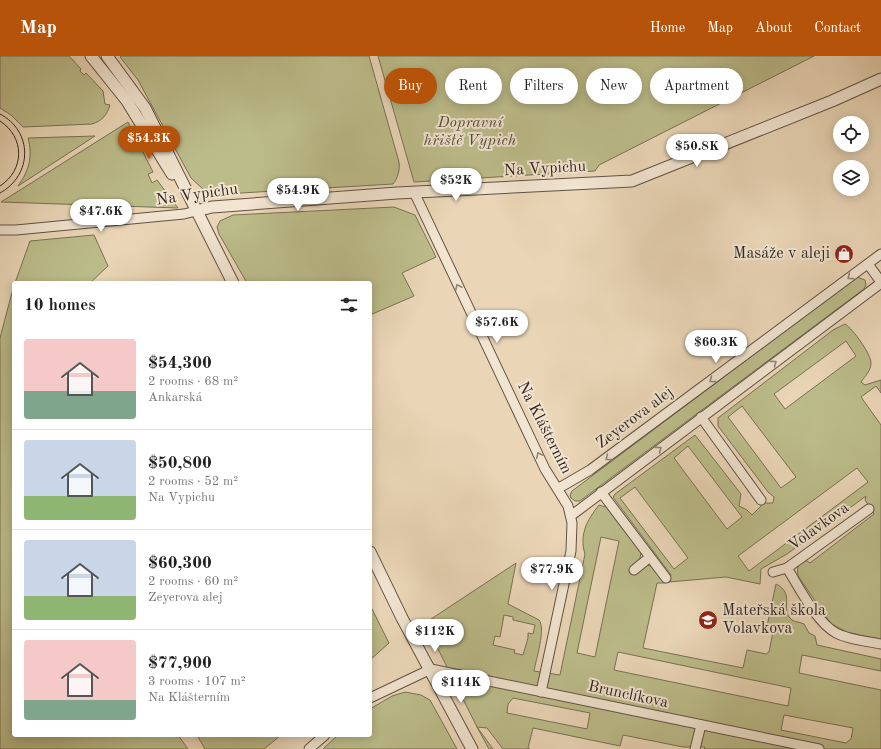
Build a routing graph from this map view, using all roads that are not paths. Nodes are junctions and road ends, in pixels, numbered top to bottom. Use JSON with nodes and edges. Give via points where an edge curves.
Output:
{"nodes":[{"id":1,"x":90,"y":56,"type":"edge"},
{"id":2,"x":107,"y":56,"type":"edge"},
{"id":3,"x":881,"y":79,"type":"edge"},
{"id":4,"x":414,"y":192,"type":"junction"},
{"id":5,"x":196,"y":211,"type":"junction"},
{"id":6,"x":0,"y":230,"type":"edge"},
{"id":7,"x":881,"y":254,"type":"edge"},
{"id":8,"x":868,"y":264,"type":"junction"},
{"id":9,"x":232,"y":281,"type":"edge"},
{"id":10,"x":881,"y":282,"type":"edge"},
{"id":11,"x":702,"y":417,"type":"junction"},
{"id":12,"x":559,"y":488,"type":"junction"},
{"id":13,"x":601,"y":492,"type":"junction"},
{"id":14,"x":761,"y":500,"type":"dead end"},
{"id":15,"x":869,"y":509,"type":"dead end"},
{"id":16,"x":572,"y":515,"type":"junction"},
{"id":17,"x":372,"y":556,"type":"edge"},
{"id":18,"x":650,"y":557,"type":"junction"},
{"id":19,"x":787,"y":568,"type":"junction"},
{"id":20,"x":634,"y":570,"type":"dead end"},
{"id":21,"x":773,"y":572,"type":"dead end"},
{"id":22,"x":666,"y":578,"type":"dead end"},
{"id":23,"x":881,"y":644,"type":"edge"},
{"id":24,"x":431,"y":669,"type":"junction"},
{"id":25,"x":541,"y":692,"type":"junction"},
{"id":26,"x":372,"y":697,"type":"edge"},
{"id":27,"x":701,"y":725,"type":"junction"},
{"id":28,"x":323,"y":737,"type":"edge"},
{"id":29,"x":309,"y":749,"type":"edge"},
{"id":30,"x":472,"y":749,"type":"edge"},
{"id":31,"x":695,"y":749,"type":"edge"},
{"id":32,"x":820,"y":749,"type":"edge"}],
"edges":[{"from":1,"to":5,"type":"street","via":[[127,100]]},
{"from":2,"to":5,"type":"street","via":[[143,105]]},
{"from":3,"to":4,"type":"street","name":"Na Vypichu","via":[[632,181]]},
{"from":4,"to":5,"type":"street","name":"Na Vypichu","via":[[220,206]]},
{"from":12,"to":4,"type":"street","name":"Na Klášterním","one_way":true,"via":[[546,469]]},
{"from":5,"to":6,"type":"street","name":"Na Vypichu","via":[[23,230]]},
{"from":5,"to":9,"type":"street"},
{"from":7,"to":8,"type":"street","name":"Zeyerova alej"},
{"from":8,"to":10,"type":"street"},
{"from":8,"to":12,"type":"street","name":"Zeyerova alej","one_way":true,"via":[[590,470]]},
{"from":11,"to":10,"type":"street","one_way":true},
{"from":13,"to":11,"type":"street","one_way":true},
{"from":11,"to":14,"type":"street"},
{"from":12,"to":16,"type":"street","name":"Na Klášterním"},
{"from":13,"to":16,"type":"street"},
{"from":13,"to":18,"type":"street"},
{"from":15,"to":19,"type":"street","name":"Volavkova"},
{"from":16,"to":25,"type":"street","name":"Na Klášterním","via":[[571,552]]},
{"from":17,"to":24,"type":"street","via":[[402,618]]},
{"from":18,"to":20,"type":"street"},
{"from":18,"to":22,"type":"street"},
{"from":19,"to":21,"type":"street","name":"Volavkova"},
{"from":19,"to":23,"type":"street","name":"Volavkova","via":[[822,622],[835,632]]},
{"from":24,"to":25,"type":"street","name":"Brunclíkova"},
{"from":24,"to":26,"type":"street"},
{"from":24,"to":30,"type":"street"},
{"from":25,"to":27,"type":"street","name":"Brunclíkova"},
{"from":27,"to":31,"type":"street"},
{"from":27,"to":32,"type":"street","name":"Brunclíkova"},
{"from":28,"to":29,"type":"street"}]}
